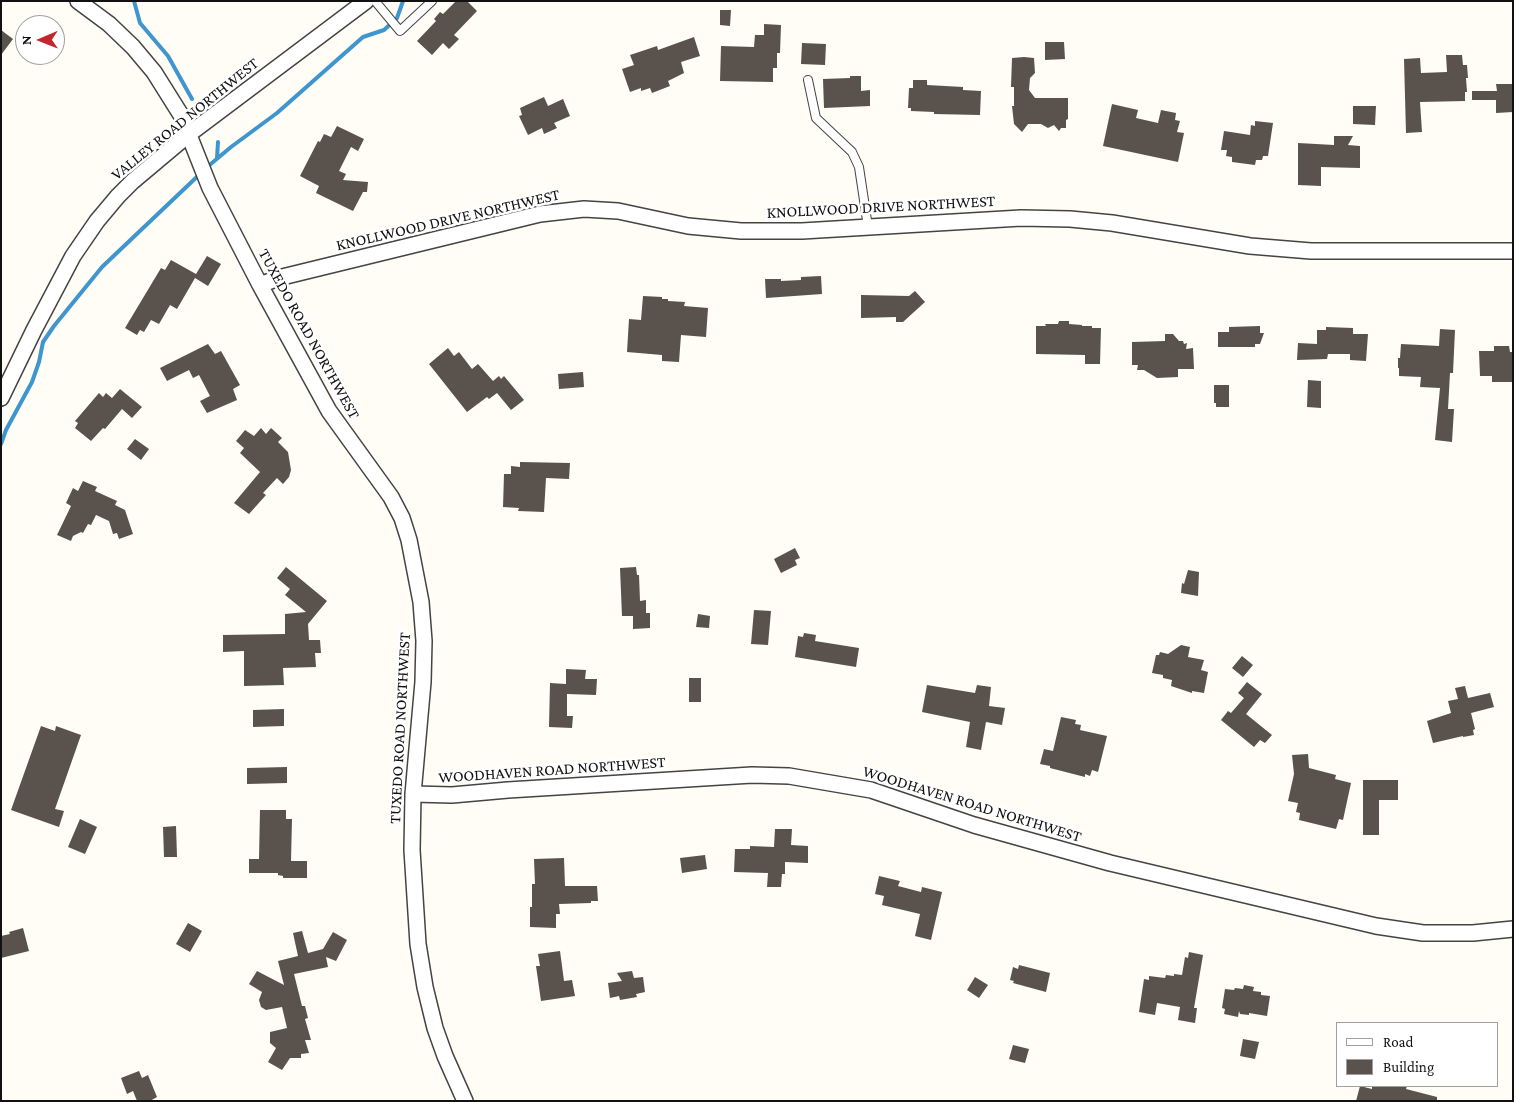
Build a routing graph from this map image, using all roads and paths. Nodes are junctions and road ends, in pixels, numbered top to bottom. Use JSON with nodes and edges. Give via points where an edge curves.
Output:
{"nodes":[{"id":1,"x":78,"y":1,"type":"edge"},
{"id":2,"x":366,"y":1,"type":"edge"},
{"id":3,"x":375,"y":1,"type":"edge"},
{"id":4,"x":432,"y":1,"type":"edge"},
{"id":5,"x":808,"y":80,"type":"dead end"},
{"id":6,"x":189,"y":134,"type":"junction"},
{"id":7,"x":868,"y":227,"type":"junction"},
{"id":8,"x":1513,"y":251,"type":"edge"},
{"id":9,"x":260,"y":285,"type":"junction"},
{"id":10,"x":1,"y":398,"type":"edge"},
{"id":11,"x":413,"y":794,"type":"junction"},
{"id":12,"x":1513,"y":929,"type":"edge"},
{"id":13,"x":465,"y":1101,"type":"edge"}],
"edges":[{"from":1,"to":6,"type":"street","name":"TUXEDO ROAD NORTHWEST","via":[[133,46],[154,72]]},
{"from":2,"to":6,"type":"street","name":"VALLEY ROAD NORTHWEST"},
{"from":3,"to":4,"type":"lane","via":[[400,31]]},
{"from":5,"to":7,"type":"lane","via":[[816,118],[852,152],[859,167]]},
{"from":6,"to":9,"type":"street","name":"TUXEDO ROAD NORTHWEST","via":[[210,188]]},
{"from":6,"to":10,"type":"street","name":"VALLEY ROAD NORTHWEST","via":[[133,181],[97,221],[69,265]]},
{"from":7,"to":8,"type":"street","name":"KNOLLWOOD DRIVE NORTHWEST","via":[[1070,218],[1250,246],[1311,251]]},
{"from":7,"to":9,"type":"street","name":"KNOLLWOOD DRIVE NORTHWEST","via":[[741,231],[688,226],[618,211],[562,210]]},
{"from":9,"to":11,"type":"street","name":"TUXEDO ROAD NORTHWEST","via":[[329,411],[391,498],[409,540],[421,602],[424,641]]},
{"from":11,"to":12,"type":"street","name":"WOODHAVEN ROAD NORTHWEST","via":[[452,795],[752,775],[789,776],[871,790],[974,825],[1110,863],[1376,926],[1423,933]]},
{"from":11,"to":13,"type":"street","name":"TUXEDO ROAD NORTHWEST","via":[[412,850],[424,987],[445,1056]]}]}
